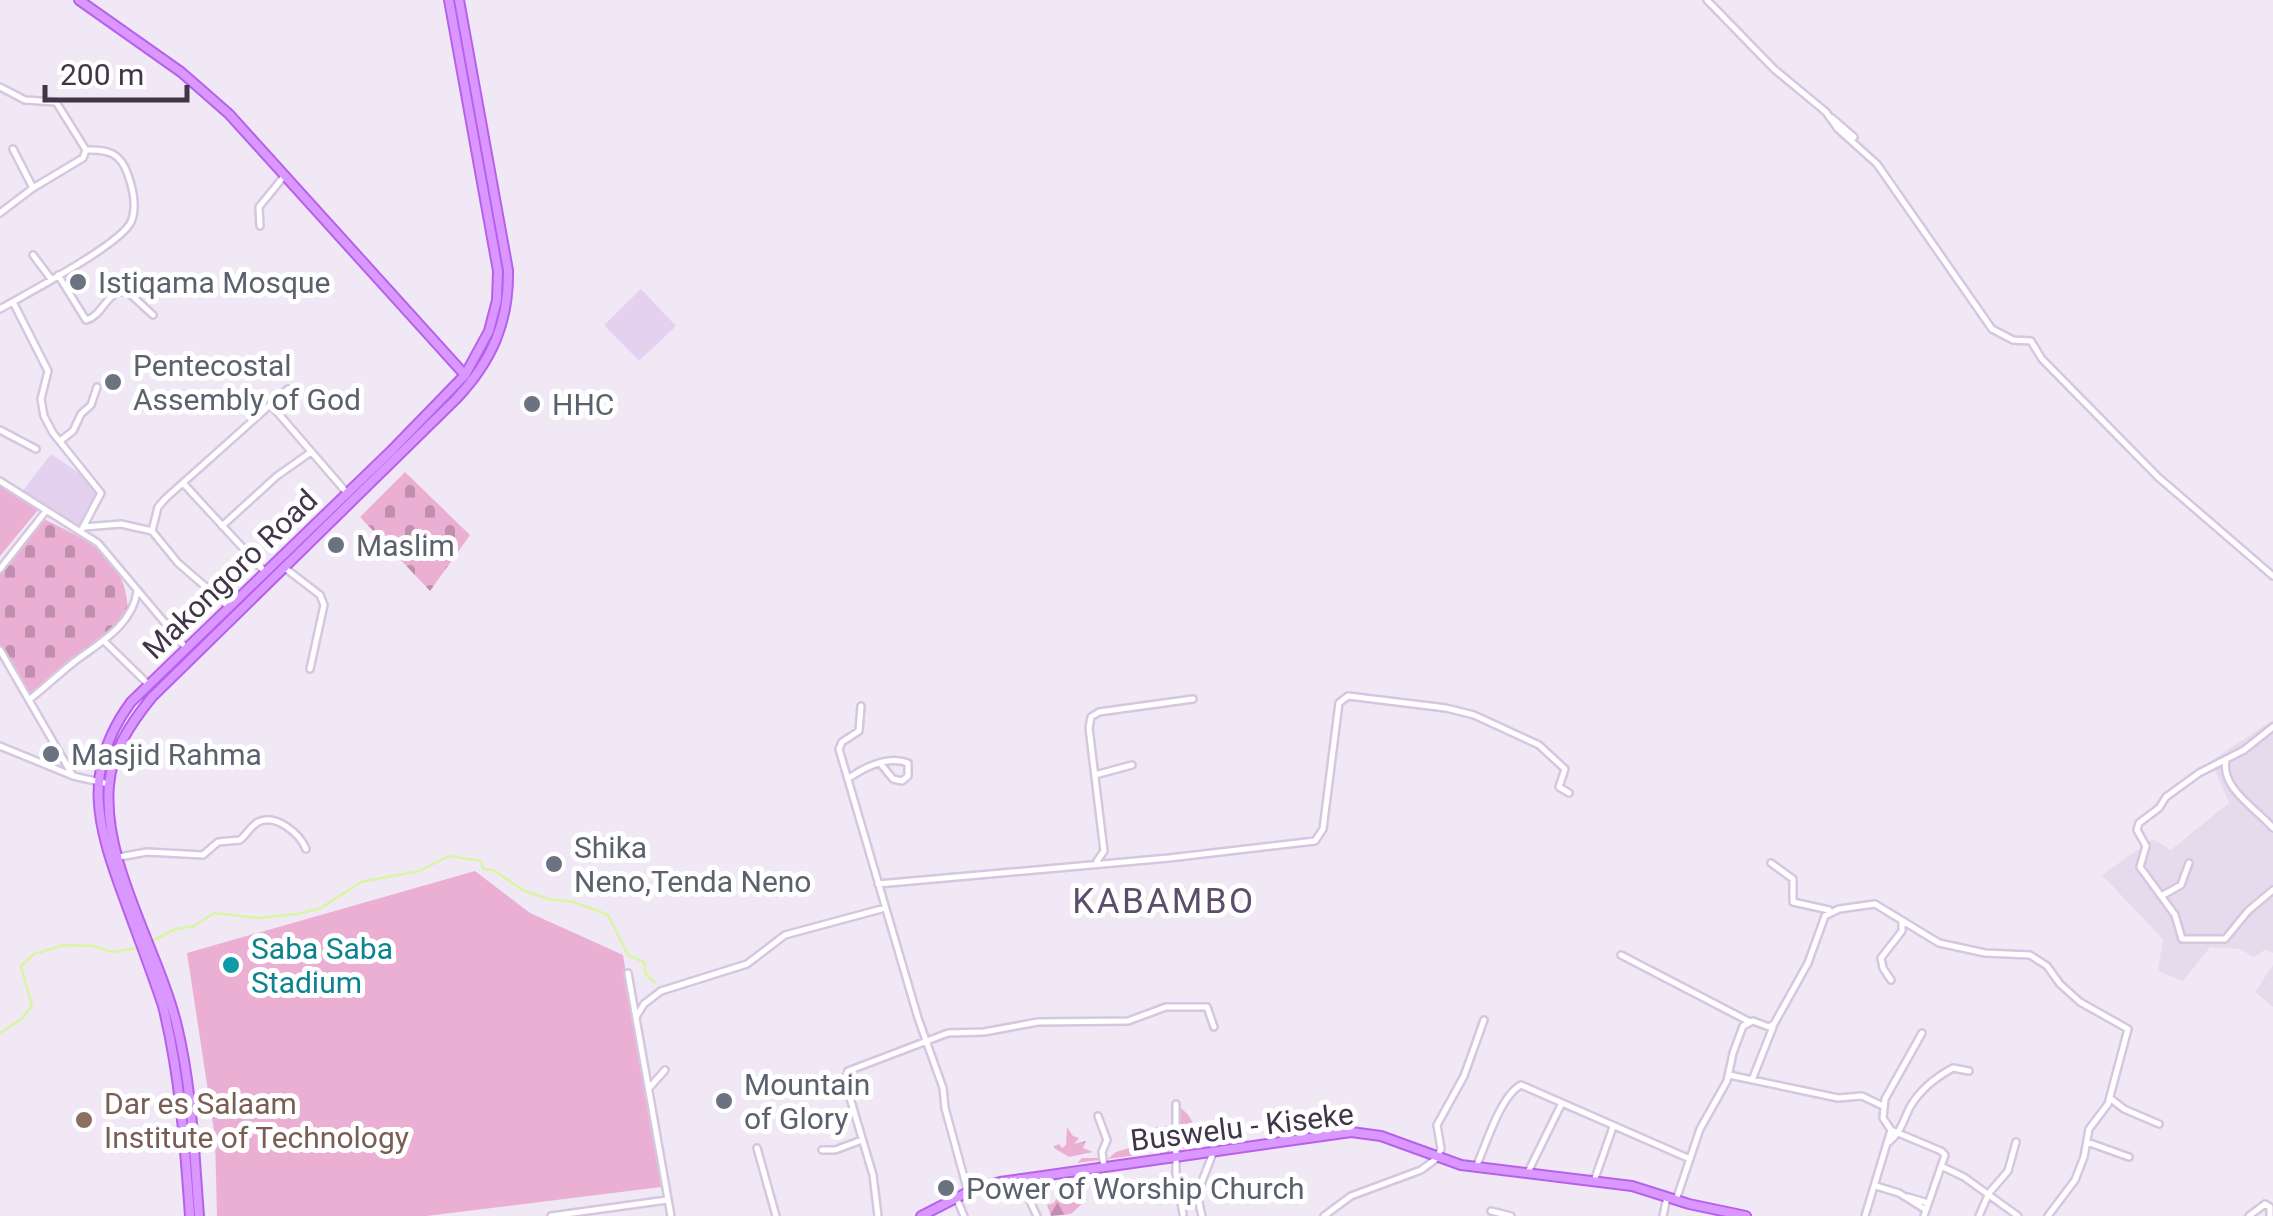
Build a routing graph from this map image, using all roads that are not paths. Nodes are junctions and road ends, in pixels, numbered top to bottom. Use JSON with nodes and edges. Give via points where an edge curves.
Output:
{"nodes":[{"id":1,"x":78,"y":0,"type":"edge"},
{"id":2,"x":449,"y":0,"type":"edge"},
{"id":3,"x":458,"y":0,"type":"edge"},
{"id":4,"x":1707,"y":0,"type":"edge"},
{"id":5,"x":0,"y":87,"type":"edge"},
{"id":6,"x":13,"y":149,"type":"dead end"},
{"id":7,"x":86,"y":150,"type":"junction"},
{"id":8,"x":284,"y":176,"type":"junction"},
{"id":9,"x":33,"y":188,"type":"junction"},
{"id":10,"x":0,"y":213,"type":"edge"},
{"id":11,"x":260,"y":226,"type":"dead end"},
{"id":12,"x":33,"y":254,"type":"dead end"},
{"id":13,"x":54,"y":277,"type":"junction"},
{"id":14,"x":13,"y":302,"type":"junction"},
{"id":15,"x":0,"y":309,"type":"edge"},
{"id":16,"x":153,"y":315,"type":"dead end"},
{"id":17,"x":465,"y":374,"type":"junction"},
{"id":18,"x":472,"y":382,"type":"junction"},
{"id":19,"x":96,"y":387,"type":"dead end"},
{"id":20,"x":288,"y":389,"type":"dead end"},
{"id":21,"x":271,"y":405,"type":"junction"},
{"id":22,"x":0,"y":430,"type":"edge"},
{"id":23,"x":60,"y":441,"type":"junction"},
{"id":24,"x":36,"y":449,"type":"dead end"},
{"id":25,"x":311,"y":452,"type":"junction"},
{"id":26,"x":0,"y":481,"type":"edge"},
{"id":27,"x":183,"y":484,"type":"junction"},
{"id":28,"x":347,"y":493,"type":"junction"},
{"id":29,"x":46,"y":511,"type":"junction"},
{"id":30,"x":222,"y":526,"type":"junction"},
{"id":31,"x":82,"y":529,"type":"junction"},
{"id":32,"x":152,"y":531,"type":"junction"},
{"id":33,"x":284,"y":568,"type":"junction"},
{"id":34,"x":0,"y":569,"type":"edge"},
{"id":35,"x":266,"y":572,"type":"junction"},
{"id":36,"x":2273,"y":576,"type":"edge"},
{"id":37,"x":137,"y":590,"type":"junction"},
{"id":38,"x":229,"y":606,"type":"junction"},
{"id":39,"x":105,"y":642,"type":"junction"},
{"id":40,"x":186,"y":648,"type":"junction"},
{"id":41,"x":0,"y":650,"type":"edge"},
{"id":42,"x":310,"y":669,"type":"dead end"},
{"id":43,"x":148,"y":684,"type":"junction"},
{"id":44,"x":1193,"y":699,"type":"dead end"},
{"id":45,"x":30,"y":700,"type":"junction"},
{"id":46,"x":861,"y":706,"type":"dead end"},
{"id":47,"x":2273,"y":726,"type":"edge"},
{"id":48,"x":0,"y":746,"type":"edge"},
{"id":49,"x":2226,"y":759,"type":"junction"},
{"id":50,"x":880,"y":763,"type":"junction"},
{"id":51,"x":1132,"y":765,"type":"dead end"},
{"id":52,"x":1095,"y":775,"type":"junction"},
{"id":53,"x":73,"y":776,"type":"junction"},
{"id":54,"x":848,"y":778,"type":"junction"},
{"id":55,"x":98,"y":782,"type":"junction"},
{"id":56,"x":109,"y":784,"type":"junction"},
{"id":57,"x":1570,"y":793,"type":"dead end"},
{"id":58,"x":2273,"y":828,"type":"edge"},
{"id":59,"x":306,"y":850,"type":"dead end"},
{"id":60,"x":119,"y":857,"type":"junction"},
{"id":61,"x":1095,"y":863,"type":"junction"},
{"id":62,"x":1771,"y":863,"type":"dead end"},
{"id":63,"x":2189,"y":863,"type":"dead end"},
{"id":64,"x":878,"y":884,"type":"junction"},
{"id":65,"x":2273,"y":890,"type":"edge"},
{"id":66,"x":2162,"y":895,"type":"junction"},
{"id":67,"x":885,"y":908,"type":"junction"},
{"id":68,"x":1832,"y":911,"type":"junction"},
{"id":69,"x":1901,"y":920,"type":"junction"},
{"id":70,"x":143,"y":936,"type":"junction"},
{"id":71,"x":1621,"y":955,"type":"dead end"},
{"id":72,"x":153,"y":962,"type":"junction"},
{"id":73,"x":628,"y":973,"type":"dead end"},
{"id":74,"x":1891,"y":980,"type":"dead end"},
{"id":75,"x":636,"y":1017,"type":"junction"},
{"id":76,"x":1484,"y":1020,"type":"dead end"},
{"id":77,"x":1750,"y":1022,"type":"junction"},
{"id":78,"x":1772,"y":1026,"type":"junction"},
{"id":79,"x":1214,"y":1027,"type":"dead end"},
{"id":80,"x":1922,"y":1033,"type":"dead end"},
{"id":81,"x":926,"y":1044,"type":"junction"},
{"id":82,"x":665,"y":1070,"type":"dead end"},
{"id":83,"x":1969,"y":1071,"type":"dead end"},
{"id":84,"x":1730,"y":1075,"type":"junction"},
{"id":85,"x":1752,"y":1080,"type":"junction"},
{"id":86,"x":650,"y":1087,"type":"junction"},
{"id":87,"x":2110,"y":1098,"type":"junction"},
{"id":88,"x":1176,"y":1104,"type":"dead end"},
{"id":89,"x":1561,"y":1104,"type":"junction"},
{"id":90,"x":1883,"y":1106,"type":"junction"},
{"id":91,"x":1098,"y":1116,"type":"dead end"},
{"id":92,"x":2160,"y":1124,"type":"dead end"},
{"id":93,"x":1613,"y":1127,"type":"junction"},
{"id":94,"x":1895,"y":1132,"type":"junction"},
{"id":95,"x":862,"y":1140,"type":"junction"},
{"id":96,"x":2016,"y":1142,"type":"dead end"},
{"id":97,"x":2087,"y":1142,"type":"junction"},
{"id":98,"x":757,"y":1148,"type":"dead end"},
{"id":99,"x":822,"y":1150,"type":"dead end"},
{"id":100,"x":1214,"y":1152,"type":"junction"},
{"id":101,"x":1175,"y":1158,"type":"junction"},
{"id":102,"x":2129,"y":1158,"type":"dead end"},
{"id":103,"x":1436,"y":1159,"type":"junction"},
{"id":104,"x":1690,"y":1159,"type":"junction"},
{"id":105,"x":1104,"y":1167,"type":"junction"},
{"id":106,"x":1942,"y":1167,"type":"junction"},
{"id":107,"x":1476,"y":1168,"type":"junction"},
{"id":108,"x":1527,"y":1174,"type":"junction"},
{"id":109,"x":1020,"y":1178,"type":"junction"},
{"id":110,"x":1594,"y":1181,"type":"junction"},
{"id":111,"x":1876,"y":1186,"type":"junction"},
{"id":112,"x":968,"y":1192,"type":"junction"},
{"id":113,"x":1989,"y":1193,"type":"junction"},
{"id":114,"x":956,"y":1197,"type":"junction"},
{"id":115,"x":1671,"y":1198,"type":"junction"},
{"id":116,"x":667,"y":1200,"type":"junction"},
{"id":117,"x":1926,"y":1210,"type":"edge"},
{"id":118,"x":1491,"y":1212,"type":"dead end"},
{"id":119,"x":1184,"y":1214,"type":"edge"},
{"id":120,"x":190,"y":1216,"type":"edge"},
{"id":121,"x":199,"y":1216,"type":"edge"},
{"id":122,"x":552,"y":1216,"type":"edge"},
{"id":123,"x":671,"y":1216,"type":"edge"},
{"id":124,"x":776,"y":1216,"type":"edge"},
{"id":125,"x":878,"y":1216,"type":"edge"},
{"id":126,"x":920,"y":1216,"type":"edge"},
{"id":127,"x":964,"y":1216,"type":"edge"},
{"id":128,"x":1037,"y":1216,"type":"edge"},
{"id":129,"x":1202,"y":1216,"type":"edge"},
{"id":130,"x":1324,"y":1216,"type":"edge"},
{"id":131,"x":1511,"y":1216,"type":"edge"},
{"id":132,"x":1663,"y":1216,"type":"edge"},
{"id":133,"x":1746,"y":1216,"type":"edge"},
{"id":134,"x":1865,"y":1216,"type":"edge"},
{"id":135,"x":1979,"y":1216,"type":"edge"},
{"id":136,"x":2018,"y":1216,"type":"edge"},
{"id":137,"x":2048,"y":1216,"type":"edge"},
{"id":138,"x":2249,"y":1216,"type":"edge"},
{"id":139,"x":2270,"y":1216,"type":"edge"}],
"edges":[{"from":1,"to":8,"type":"main road","via":[[205,91]]},
{"from":2,"to":17,"type":"main road","name":"Makongoro Road","via":[[498,271],[489,332]]},
{"from":3,"to":18,"type":"main road","name":"Makongoro Road","via":[[508,270],[500,334]]},
{"from":4,"to":36,"type":"street","via":[[1862,148],[1992,329],[2031,341],[2158,477]]},
{"from":5,"to":7,"type":"street","via":[[25,100],[56,102]]},
{"from":6,"to":9,"type":"street"},
{"from":7,"to":9,"type":"street"},
{"from":7,"to":13,"type":"street","via":[[120,158],[134,213],[115,238]]},
{"from":8,"to":11,"type":"street","via":[[259,207]]},
{"from":8,"to":17,"type":"main road"},
{"from":9,"to":10,"type":"street"},
{"from":12,"to":13,"type":"street"},
{"from":13,"to":14,"type":"street"},
{"from":13,"to":16,"type":"street","via":[[86,320],[122,291]]},
{"from":14,"to":15,"type":"street"},
{"from":14,"to":23,"type":"street","via":[[46,365],[42,408]]},
{"from":17,"to":18,"type":"main road"},
{"from":17,"to":28,"type":"main road","name":"Makongoro Road"},
{"from":18,"to":33,"type":"main road","name":"Makongoro Road"},
{"from":19,"to":23,"type":"street","via":[[73,431]]},
{"from":20,"to":21,"type":"street"},
{"from":21,"to":25,"type":"street"},
{"from":21,"to":27,"type":"street"},
{"from":22,"to":24,"type":"street"},
{"from":23,"to":31,"type":"street","via":[[101,493]]},
{"from":25,"to":28,"type":"street"},
{"from":25,"to":30,"type":"street"},
{"from":26,"to":29,"type":"street"},
{"from":27,"to":30,"type":"street"},
{"from":27,"to":32,"type":"street","via":[[158,507]]},
{"from":28,"to":35,"type":"main road","name":"Makongoro Road"},
{"from":29,"to":31,"type":"street"},
{"from":29,"to":34,"type":"street"},
{"from":30,"to":35,"type":"street"},
{"from":31,"to":32,"type":"street","via":[[112,524]]},
{"from":31,"to":37,"type":"street"},
{"from":32,"to":38,"type":"street"},
{"from":33,"to":42,"type":"street","via":[[322,599]]},
{"from":33,"to":56,"type":"main road","name":"Makongoro Road","via":[[152,697],[122,740]]},
{"from":35,"to":38,"type":"main road","name":"Makongoro Road"},
{"from":37,"to":39,"type":"street","via":[[132,609]]},
{"from":37,"to":40,"type":"street"},
{"from":38,"to":40,"type":"main road","name":"Makongoro Road"},
{"from":39,"to":43,"type":"street"},
{"from":39,"to":45,"type":"street"},
{"from":40,"to":43,"type":"main road","name":"Makongoro Road"},
{"from":41,"to":45,"type":"street"},
{"from":43,"to":55,"type":"main road","name":"Makongoro Road","via":[[112,732]]},
{"from":44,"to":52,"type":"street","via":[[1093,714]]},
{"from":45,"to":53,"type":"street"},
{"from":46,"to":54,"type":"street","via":[[860,731],[839,746]]},
{"from":47,"to":49,"type":"street"},
{"from":48,"to":53,"type":"street"},
{"from":49,"to":58,"type":"street","via":[[2228,781]]},
{"from":49,"to":66,"type":"street","via":[[2166,797],[2137,827],[2146,844],[2140,867]]},
{"from":50,"to":50,"type":"street","via":[[904,760],[908,776],[893,779]]},
{"from":50,"to":54,"type":"street"},
{"from":51,"to":52,"type":"street"},
{"from":52,"to":61,"type":"street","via":[[1104,851]]},
{"from":53,"to":55,"type":"street"},
{"from":54,"to":64,"type":"street"},
{"from":55,"to":56,"type":"street"},
{"from":55,"to":70,"type":"main road","name":"Makongoro Road","via":[[102,836]]},
{"from":56,"to":60,"type":"main road","name":"Makongoro Road"},
{"from":57,"to":61,"type":"street","via":[[1558,787],[1565,769],[1552,755],[1482,718],[1348,696],[1339,703],[1323,829],[1315,842]]},
{"from":59,"to":60,"type":"street","via":[[296,833],[265,821],[240,840],[218,842],[203,854]]},
{"from":60,"to":70,"type":"main road","name":"Makongoro Road"},
{"from":61,"to":64,"type":"street"},
{"from":62,"to":68,"type":"street","via":[[1794,879],[1793,902]]},
{"from":63,"to":66,"type":"street","via":[[2180,885]]},
{"from":64,"to":67,"type":"street"},
{"from":65,"to":66,"type":"street","via":[[2220,940],[2182,939]]},
{"from":67,"to":75,"type":"street","via":[[785,935],[748,964],[662,990]]},
{"from":67,"to":81,"type":"street"},
{"from":68,"to":69,"type":"street","via":[[1875,904]]},
{"from":68,"to":78,"type":"street"},
{"from":69,"to":74,"type":"street","via":[[1902,931],[1881,958]]},
{"from":69,"to":87,"type":"street","via":[[1948,946],[2030,955],[2069,993],[2126,1028]]},
{"from":70,"to":72,"type":"main road","name":"Makongoro Road"},
{"from":71,"to":77,"type":"street"},
{"from":72,"to":120,"type":"main road","name":"Makongoro Road","via":[[175,1058]]},
{"from":72,"to":121,"type":"main road","name":"Makongoro Road","via":[[183,1055]]},
{"from":73,"to":75,"type":"street"},
{"from":75,"to":86,"type":"street"},
{"from":76,"to":103,"type":"street","via":[[1437,1125]]},
{"from":77,"to":78,"type":"street"},
{"from":77,"to":84,"type":"street","via":[[1732,1053]]},
{"from":78,"to":85,"type":"street"},
{"from":79,"to":81,"type":"street","via":[[1208,1008],[1174,1007],[1134,1020],[948,1033]]},
{"from":80,"to":90,"type":"street"},
{"from":81,"to":95,"type":"street","via":[[846,1074]]},
{"from":81,"to":112,"type":"street"},
{"from":82,"to":86,"type":"street"},
{"from":83,"to":94,"type":"street","via":[[1953,1068],[1924,1090]]},
{"from":84,"to":85,"type":"street"},
{"from":84,"to":104,"type":"street"},
{"from":85,"to":90,"type":"street","via":[[1838,1098],[1862,1096]]},
{"from":86,"to":116,"type":"street"},
{"from":87,"to":92,"type":"street"},
{"from":87,"to":97,"type":"street"},
{"from":88,"to":101,"type":"street"},
{"from":89,"to":93,"type":"street"},
{"from":89,"to":107,"type":"street","via":[[1521,1085],[1514,1088]]},
{"from":89,"to":108,"type":"street"},
{"from":90,"to":94,"type":"street","via":[[1883,1118]]},
{"from":91,"to":105,"type":"street","via":[[1107,1140]]},
{"from":93,"to":104,"type":"street"},
{"from":93,"to":110,"type":"street"},
{"from":94,"to":106,"type":"street","via":[[1941,1150]]},
{"from":94,"to":111,"type":"street"},
{"from":95,"to":99,"type":"street"},
{"from":95,"to":125,"type":"street"},
{"from":96,"to":113,"type":"street","via":[[2008,1172]]},
{"from":97,"to":102,"type":"street"},
{"from":97,"to":137,"type":"street","via":[[2074,1180]]},
{"from":98,"to":124,"type":"street"},
{"from":100,"to":101,"type":"main road","name":"Buswelu - Kiseke"},
{"from":100,"to":103,"type":"main road","name":"Buswelu - Kiseke","via":[[1350,1132],[1381,1136]]},
{"from":100,"to":129,"type":"street","via":[[1198,1194]]},
{"from":101,"to":105,"type":"main road","name":"Buswelu - Kiseke"},
{"from":101,"to":119,"type":"street"},
{"from":103,"to":107,"type":"main road","name":"Buswelu - Kiseke"},
{"from":103,"to":130,"type":"street","via":[[1350,1196]]},
{"from":104,"to":115,"type":"street"},
{"from":105,"to":109,"type":"main road","name":"Buswelu - Kiseke"},
{"from":106,"to":113,"type":"street"},
{"from":106,"to":117,"type":"street"},
{"from":107,"to":108,"type":"main road","name":"Buswelu - Kiseke"},
{"from":108,"to":110,"type":"main road","name":"Buswelu - Kiseke"},
{"from":109,"to":112,"type":"main road","name":"Buswelu - Kiseke"},
{"from":109,"to":128,"type":"street"},
{"from":110,"to":115,"type":"main road","name":"Buswelu - Kiseke"},
{"from":111,"to":117,"type":"street"},
{"from":111,"to":134,"type":"street"},
{"from":112,"to":114,"type":"main road","name":"Buswelu - Kiseke"},
{"from":113,"to":135,"type":"street"},
{"from":113,"to":136,"type":"street"},
{"from":114,"to":126,"type":"main road","name":"Buswelu - Kiseke"},
{"from":114,"to":127,"type":"street"},
{"from":115,"to":132,"type":"street"},
{"from":115,"to":133,"type":"main road","name":"Buswelu - Kiseke"},
{"from":116,"to":122,"type":"street"},
{"from":116,"to":123,"type":"street"},
{"from":118,"to":131,"type":"street"},
{"from":138,"to":139,"type":"street","via":[[2264,1204]]}]}
